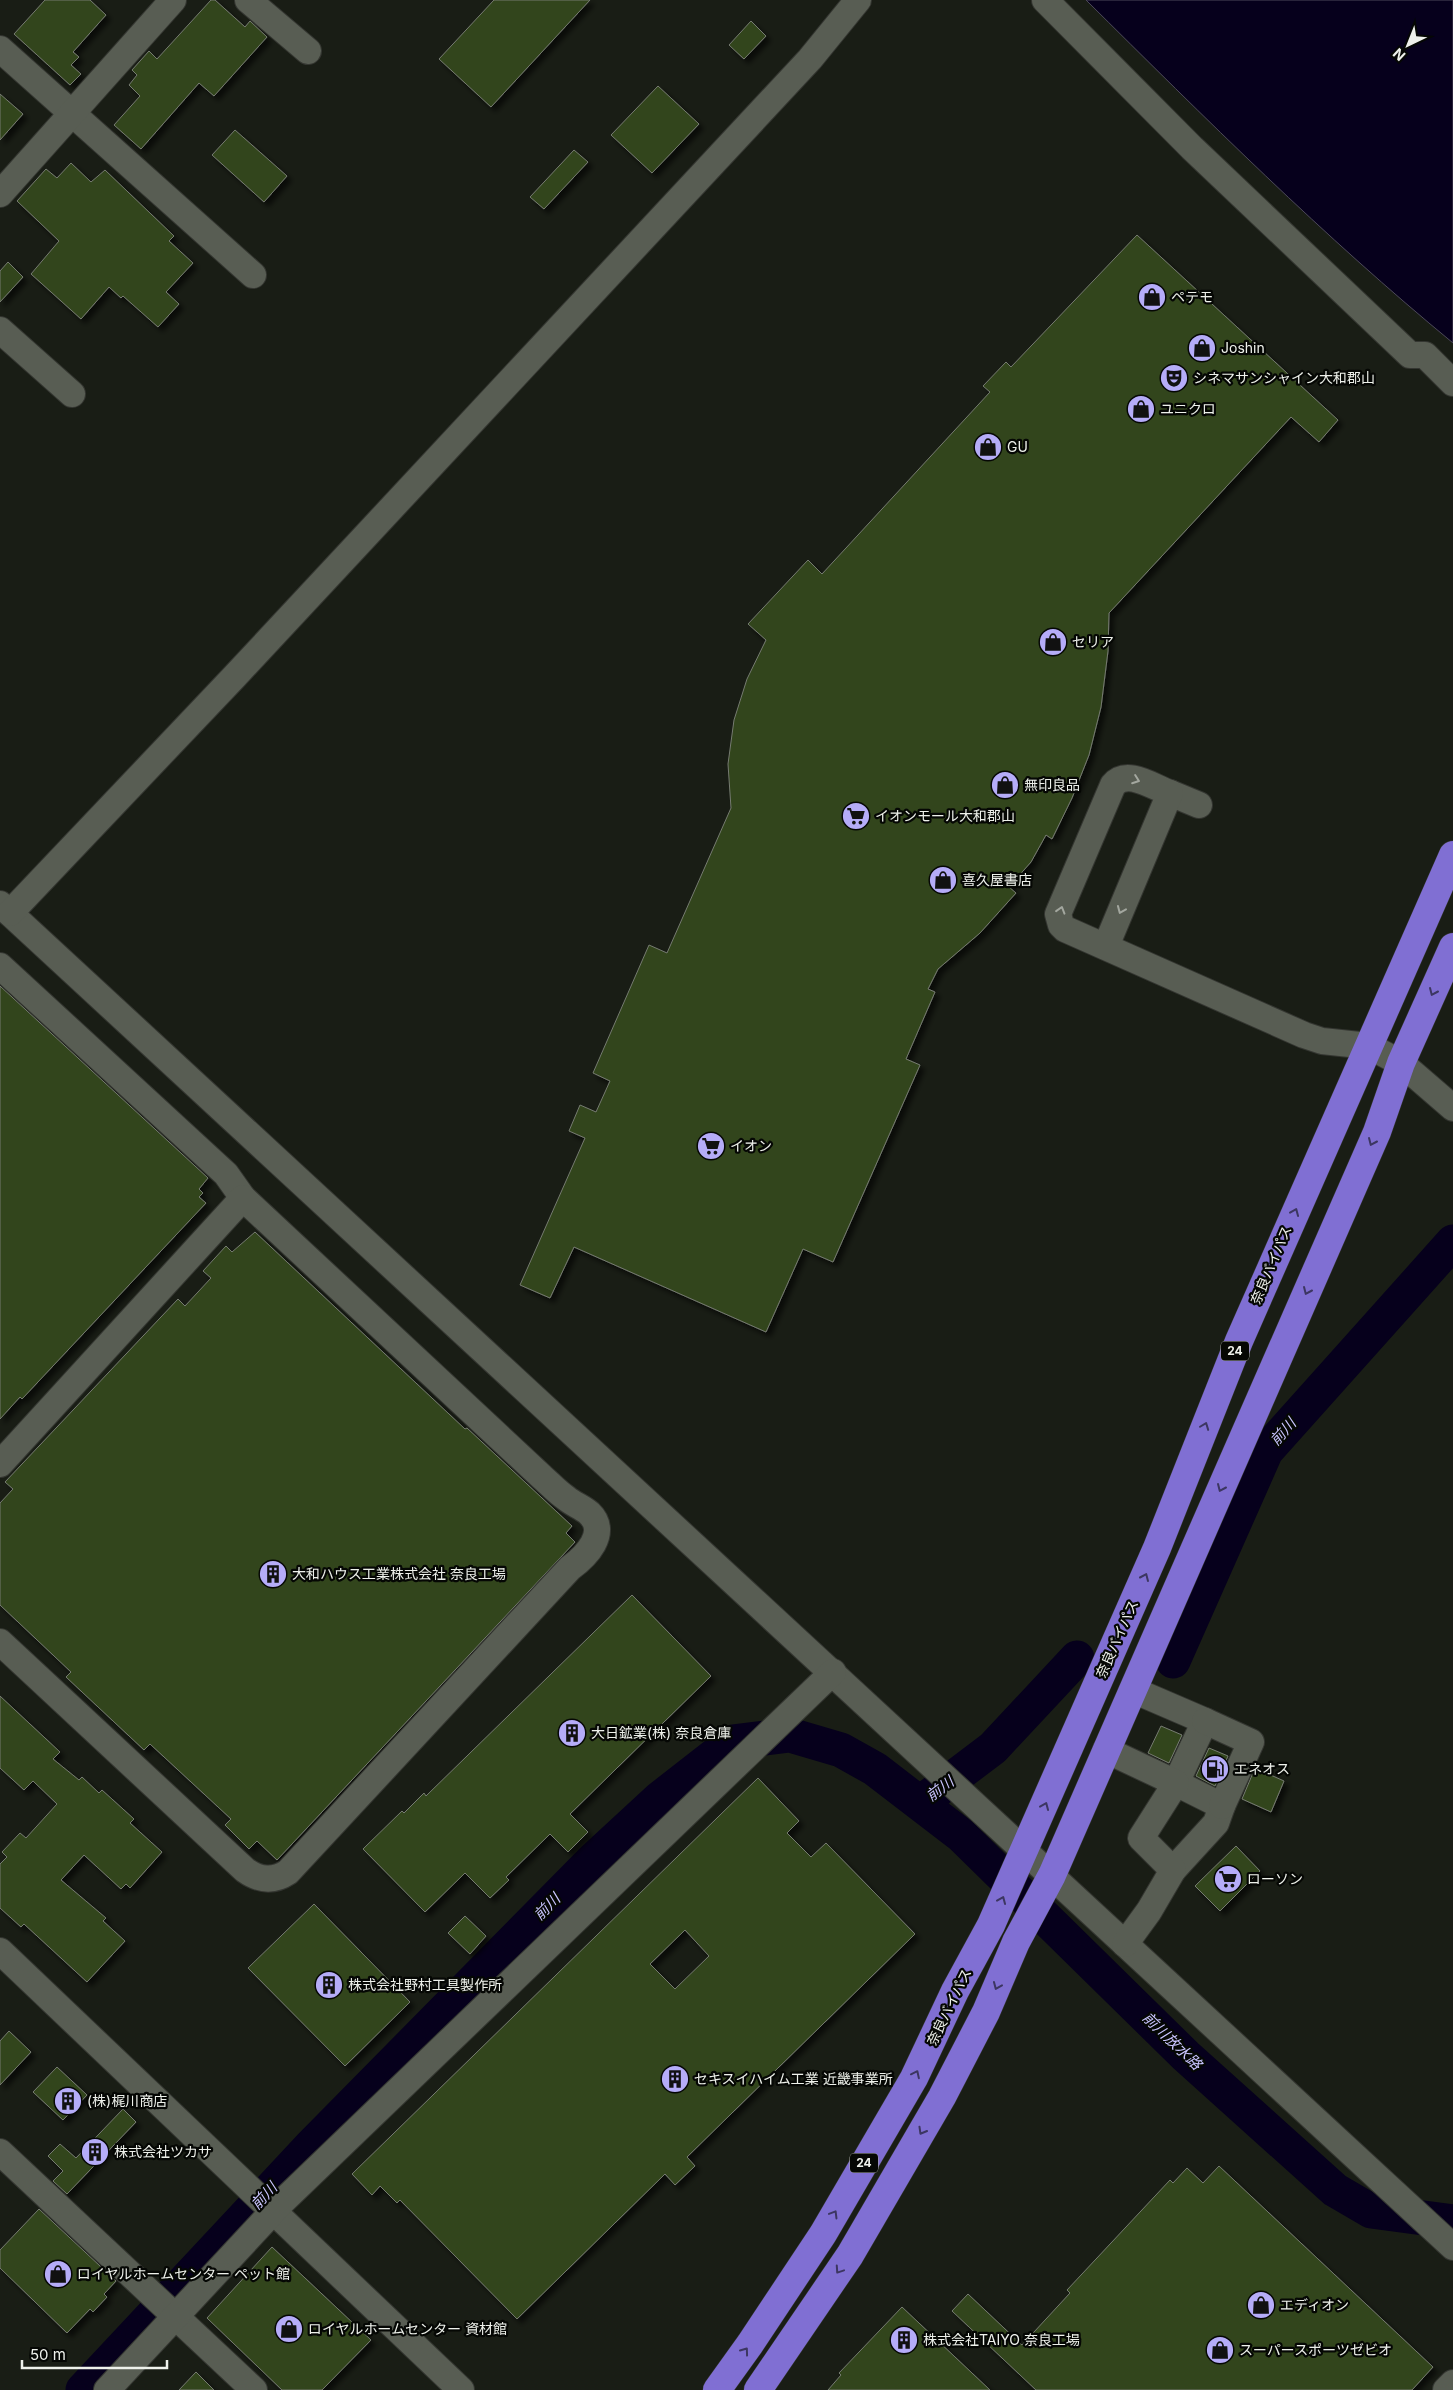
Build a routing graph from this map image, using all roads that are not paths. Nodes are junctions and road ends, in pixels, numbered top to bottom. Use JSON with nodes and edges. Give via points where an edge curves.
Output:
{"nodes":[{"id":1,"x":173,"y":0,"type":"edge"},
{"id":2,"x":248,"y":0,"type":"edge"},
{"id":3,"x":858,"y":0,"type":"edge"},
{"id":4,"x":1045,"y":0,"type":"edge"},
{"id":5,"x":0,"y":49,"type":"edge"},
{"id":6,"x":308,"y":51,"type":"dead end"},
{"id":7,"x":71,"y":112,"type":"junction"},
{"id":8,"x":0,"y":194,"type":"edge"},
{"id":9,"x":252,"y":275,"type":"dead end"},
{"id":10,"x":0,"y":330,"type":"edge"},
{"id":11,"x":1453,"y":383,"type":"edge"},
{"id":12,"x":72,"y":394,"type":"dead end"},
{"id":13,"x":1170,"y":794,"type":"junction"},
{"id":14,"x":1199,"y":805,"type":"dead end"},
{"id":15,"x":1453,"y":855,"type":"edge"},
{"id":16,"x":5,"y":908,"type":"edge"},
{"id":17,"x":1106,"y":946,"type":"junction"},
{"id":18,"x":1453,"y":947,"type":"edge"},
{"id":19,"x":0,"y":966,"type":"edge"},
{"id":20,"x":1369,"y":1046,"type":"junction"},
{"id":21,"x":1401,"y":1063,"type":"junction"},
{"id":22,"x":1453,"y":1108,"type":"edge"},
{"id":23,"x":243,"y":1198,"type":"junction"},
{"id":24,"x":0,"y":1464,"type":"edge"},
{"id":25,"x":0,"y":1642,"type":"edge"},
{"id":26,"x":833,"y":1672,"type":"junction"},
{"id":27,"x":1133,"y":1690,"type":"junction"},
{"id":28,"x":1205,"y":1721,"type":"junction"},
{"id":29,"x":1106,"y":1750,"type":"junction"},
{"id":30,"x":1176,"y":1783,"type":"junction"},
{"id":31,"x":1222,"y":1806,"type":"junction"},
{"id":32,"x":1025,"y":1851,"type":"junction"},
{"id":33,"x":1173,"y":1870,"type":"junction"},
{"id":34,"x":1052,"y":1875,"type":"junction"},
{"id":35,"x":1125,"y":1944,"type":"junction"},
{"id":36,"x":0,"y":1951,"type":"edge"},
{"id":37,"x":0,"y":2152,"type":"edge"},
{"id":38,"x":273,"y":2212,"type":"junction"},
{"id":39,"x":1453,"y":2247,"type":"edge"},
{"id":40,"x":175,"y":2316,"type":"junction"},
{"id":41,"x":1453,"y":2383,"type":"edge"},
{"id":42,"x":107,"y":2390,"type":"edge"},
{"id":43,"x":254,"y":2390,"type":"edge"},
{"id":44,"x":461,"y":2390,"type":"edge"},
{"id":45,"x":717,"y":2390,"type":"edge"},
{"id":46,"x":758,"y":2390,"type":"edge"},
{"id":47,"x":1446,"y":2390,"type":"edge"}],
"edges":[{"from":1,"to":7,"type":"street"},
{"from":2,"to":6,"type":"street"},
{"from":3,"to":16,"type":"street","via":[[810,58],[208,704]]},
{"from":4,"to":11,"type":"street","via":[[1192,148],[1402,349],[1410,355],[1425,355]]},
{"from":5,"to":7,"type":"street"},
{"from":7,"to":8,"type":"street"},
{"from":7,"to":9,"type":"street"},
{"from":10,"to":12,"type":"street"},
{"from":13,"to":14,"type":"street"},
{"from":13,"to":17,"type":"street","one_way":true},
{"from":17,"to":13,"type":"street","one_way":true,"via":[[1065,929],[1058,920],[1058,914],[1117,780],[1128,777]]},
{"from":15,"to":20,"type":"highway","name":"奈良バイパス","number":"24"},
{"from":16,"to":26,"type":"street"},
{"from":17,"to":20,"type":"street","via":[[1313,1038]]},
{"from":18,"to":21,"type":"highway","number":"24","one_way":true},
{"from":19,"to":23,"type":"street","via":[[226,1174]]},
{"from":20,"to":21,"type":"street"},
{"from":32,"to":20,"type":"highway","name":"奈良バイパス","number":"24","one_way":true,"via":[[1158,1548],[1239,1340]]},
{"from":21,"to":22,"type":"street"},
{"from":21,"to":27,"type":"highway","number":"24","one_way":true,"via":[[1377,1132]]},
{"from":23,"to":24,"type":"street"},
{"from":23,"to":25,"type":"street","via":[[542,1477],[567,1499],[590,1513],[595,1529],[591,1550],[570,1568],[288,1872],[270,1879],[253,1876],[245,1870]]},
{"from":26,"to":32,"type":"street"},
{"from":26,"to":38,"type":"street"},
{"from":27,"to":28,"type":"street"},
{"from":27,"to":29,"type":"highway","number":"24"},
{"from":28,"to":30,"type":"street"},
{"from":28,"to":31,"type":"street","via":[[1251,1742]]},
{"from":29,"to":30,"type":"street"},
{"from":29,"to":34,"type":"highway","number":"24"},
{"from":30,"to":31,"type":"street"},
{"from":30,"to":33,"type":"street","via":[[1141,1838]]},
{"from":31,"to":33,"type":"street","via":[[1216,1823]]},
{"from":32,"to":34,"type":"street"},
{"from":45,"to":32,"type":"highway","name":"奈良バイパス","number":"24","one_way":true,"via":[[823,2234],[905,2095]]},
{"from":33,"to":35,"type":"street","via":[[1150,1911]]},
{"from":34,"to":35,"type":"street"},
{"from":34,"to":46,"type":"highway","number":"24","one_way":true,"via":[[937,2106],[850,2254]]},
{"from":35,"to":39,"type":"street"},
{"from":36,"to":38,"type":"street"},
{"from":37,"to":40,"type":"street"},
{"from":38,"to":40,"type":"street"},
{"from":38,"to":44,"type":"street"},
{"from":40,"to":42,"type":"street"},
{"from":40,"to":43,"type":"street"},
{"from":41,"to":47,"type":"street"}]}
